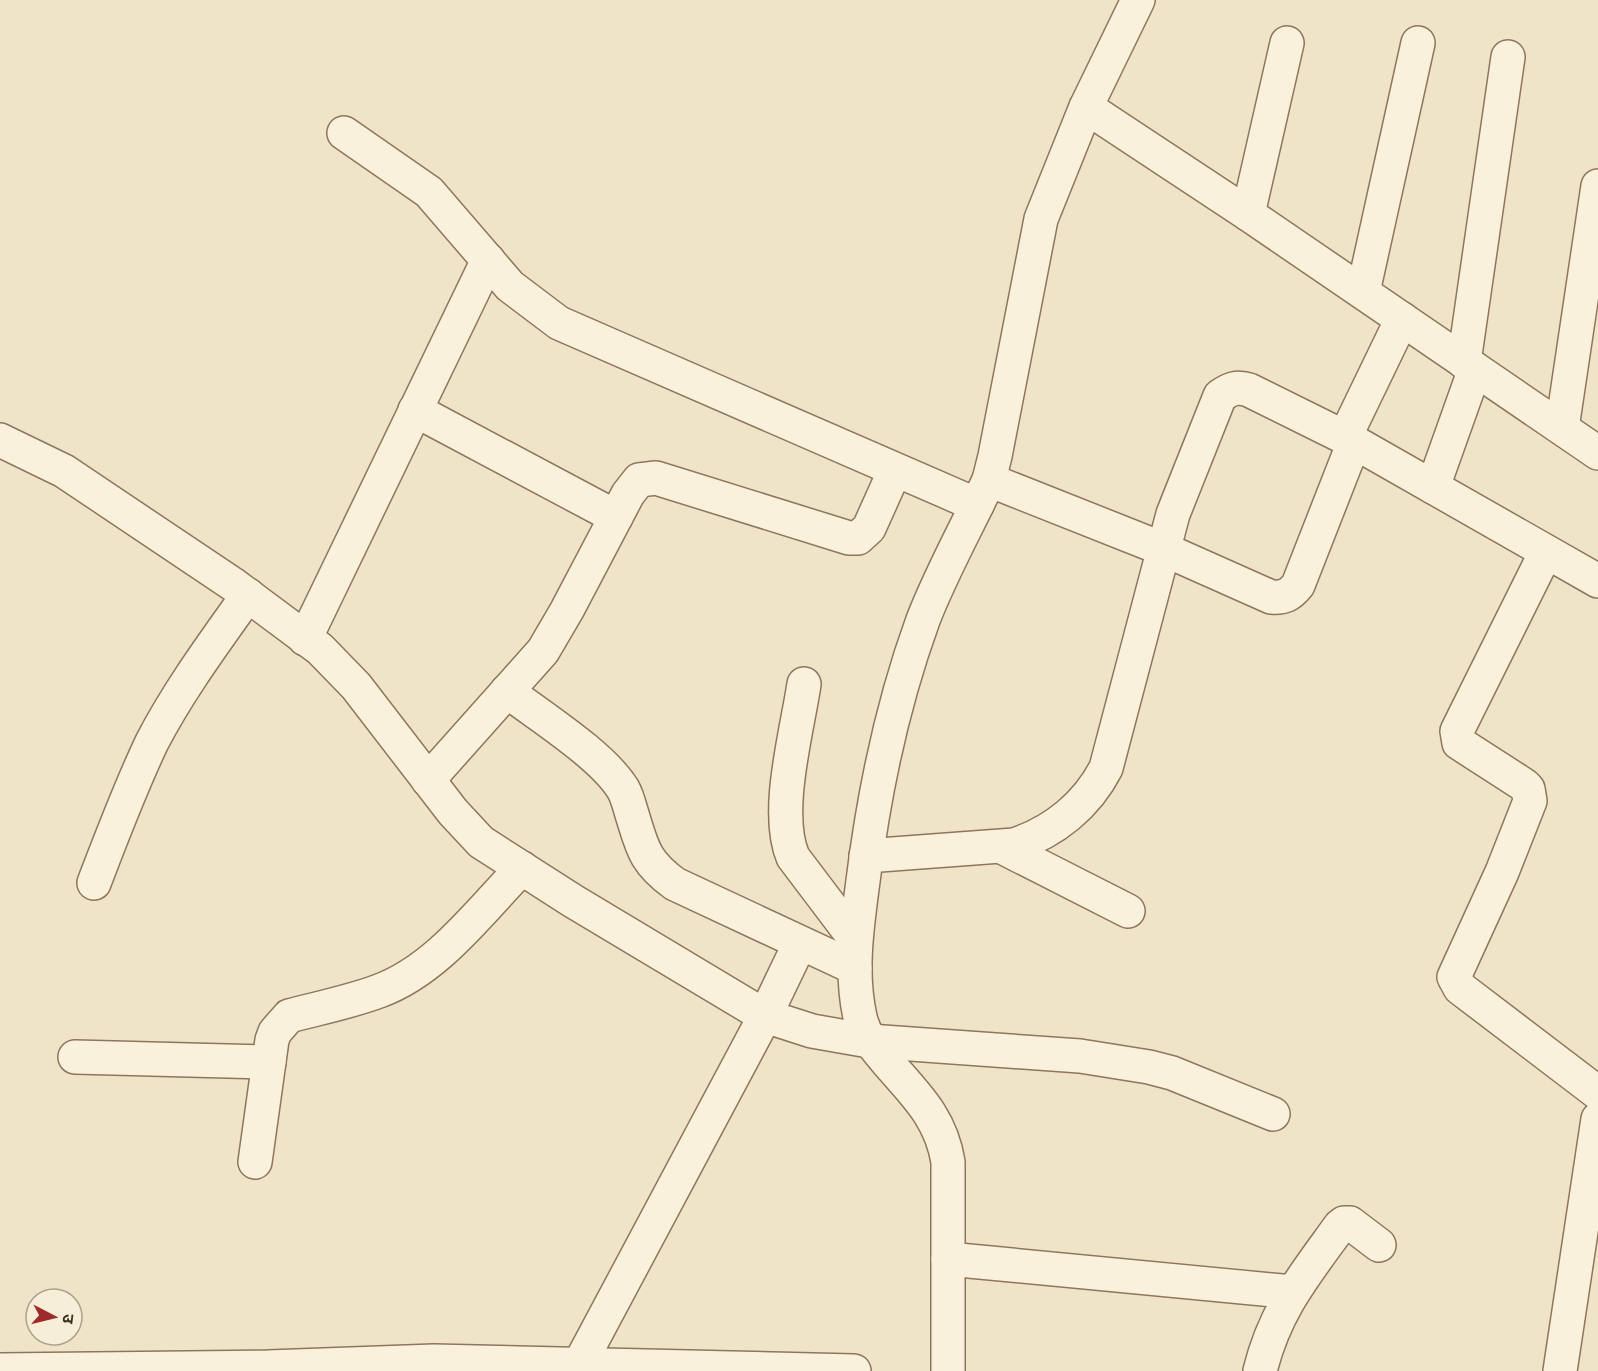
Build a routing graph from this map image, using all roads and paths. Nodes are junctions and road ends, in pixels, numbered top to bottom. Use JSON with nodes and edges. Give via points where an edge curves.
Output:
{"nodes":[{"id":1,"x":1138,"y":0,"type":"edge"},
{"id":2,"x":1287,"y":43,"type":"dead end"},
{"id":3,"x":1418,"y":43,"type":"dead end"},
{"id":4,"x":1508,"y":57,"type":"dead end"},
{"id":5,"x":1086,"y":107,"type":"junction"},
{"id":6,"x":344,"y":133,"type":"dead end"},
{"id":7,"x":1598,"y":186,"type":"edge"},
{"id":8,"x":1248,"y":214,"type":"junction"},
{"id":9,"x":488,"y":260,"type":"junction"},
{"id":10,"x":1363,"y":292,"type":"junction"},
{"id":11,"x":1402,"y":319,"type":"junction"},
{"id":12,"x":1470,"y":365,"type":"junction"},
{"id":13,"x":416,"y":410,"type":"junction"},
{"id":14,"x":1562,"y":428,"type":"junction"},
{"id":15,"x":0,"y":440,"type":"edge"},
{"id":16,"x":1349,"y":440,"type":"junction"},
{"id":17,"x":1598,"y":453,"type":"edge"},
{"id":18,"x":895,"y":470,"type":"junction"},
{"id":19,"x":1433,"y":487,"type":"junction"},
{"id":20,"x":983,"y":493,"type":"junction"},
{"id":21,"x":616,"y":518,"type":"junction"},
{"id":22,"x":1162,"y":549,"type":"junction"},
{"id":23,"x":1546,"y":552,"type":"junction"},
{"id":24,"x":1598,"y":581,"type":"edge"},
{"id":25,"x":248,"y":595,"type":"junction"},
{"id":26,"x":305,"y":639,"type":"junction"},
{"id":27,"x":804,"y":684,"type":"dead end"},
{"id":28,"x":507,"y":691,"type":"junction"},
{"id":29,"x":428,"y":780,"type":"junction"},
{"id":30,"x":1002,"y":847,"type":"junction"},
{"id":31,"x":866,"y":856,"type":"junction"},
{"id":32,"x":522,"y":868,"type":"junction"},
{"id":33,"x":94,"y":883,"type":"dead end"},
{"id":34,"x":1128,"y":911,"type":"dead end"},
{"id":35,"x":800,"y":943,"type":"junction"},
{"id":36,"x":855,"y":954,"type":"junction"},
{"id":37,"x":765,"y":1016,"type":"junction"},
{"id":38,"x":869,"y":1041,"type":"junction"},
{"id":39,"x":75,"y":1057,"type":"dead end"},
{"id":40,"x":269,"y":1062,"type":"junction"},
{"id":41,"x":1598,"y":1093,"type":"edge"},
{"id":42,"x":1273,"y":1114,"type":"dead end"},
{"id":43,"x":1598,"y":1119,"type":"edge"},
{"id":44,"x":255,"y":1162,"type":"dead end"},
{"id":45,"x":1379,"y":1245,"type":"dead end"},
{"id":46,"x":948,"y":1259,"type":"junction"},
{"id":47,"x":1293,"y":1292,"type":"junction"},
{"id":48,"x":579,"y":1365,"type":"junction"},
{"id":49,"x":268,"y":1369,"type":"edge"},
{"id":50,"x":0,"y":1370,"type":"edge"},
{"id":51,"x":854,"y":1371,"type":"edge"},
{"id":52,"x":948,"y":1371,"type":"edge"},
{"id":53,"x":1260,"y":1371,"type":"edge"},
{"id":54,"x":1560,"y":1371,"type":"edge"}],
"edges":[{"from":1,"to":5,"type":"street"},
{"from":2,"to":8,"type":"street"},
{"from":3,"to":10,"type":"street"},
{"from":4,"to":12,"type":"street"},
{"from":5,"to":8,"type":"street"},
{"from":5,"to":20,"type":"street","via":[[1041,219],[1002,428]]},
{"from":6,"to":9,"type":"street","via":[[429,192]]},
{"from":7,"to":14,"type":"street"},
{"from":8,"to":10,"type":"street"},
{"from":9,"to":13,"type":"street"},
{"from":9,"to":18,"type":"street","via":[[510,286],[560,323]]},
{"from":10,"to":11,"type":"street"},
{"from":11,"to":12,"type":"street"},
{"from":11,"to":16,"type":"street"},
{"from":12,"to":14,"type":"street"},
{"from":12,"to":19,"type":"street"},
{"from":13,"to":21,"type":"street"},
{"from":13,"to":26,"type":"street"},
{"from":14,"to":17,"type":"street"},
{"from":15,"to":25,"type":"street","via":[[64,471]]},
{"from":16,"to":19,"type":"street"},
{"from":16,"to":22,"type":"street","via":[[1298,585],[1291,594],[1271,597]]},
{"from":16,"to":22,"type":"street","via":[[1249,390],[1229,389],[1220,396],[1194,457]]},
{"from":18,"to":20,"type":"street"},
{"from":18,"to":21,"type":"street","via":[[869,528],[858,538],[646,477],[634,484]]},
{"from":19,"to":23,"type":"street"},
{"from":20,"to":22,"type":"street"},
{"from":20,"to":31,"type":"street","via":[[924,618],[905,673],[888,732]]},
{"from":21,"to":28,"type":"street","via":[[543,651]]},
{"from":22,"to":30,"type":"street","via":[[1106,768],[1096,787],[1058,823],[1031,840]]},
{"from":23,"to":24,"type":"street"},
{"from":23,"to":41,"type":"street","via":[[1457,730],[1459,743],[1524,785],[1530,801],[1454,977],[1460,988]]},
{"from":25,"to":26,"type":"street"},
{"from":25,"to":33,"type":"street","via":[[187,681],[153,741]]},
{"from":26,"to":29,"type":"street","via":[[356,686]]},
{"from":27,"to":36,"type":"street","via":[[785,810],[787,842]]},
{"from":28,"to":29,"type":"street"},
{"from":28,"to":35,"type":"street","via":[[615,777],[625,791],[646,858],[656,871],[675,884]]},
{"from":29,"to":32,"type":"street","via":[[481,842]]},
{"from":30,"to":31,"type":"street"},
{"from":30,"to":34,"type":"street"},
{"from":31,"to":36,"type":"street"},
{"from":32,"to":37,"type":"street"},
{"from":32,"to":40,"type":"street","via":[[439,953],[418,969],[380,991],[289,1016],[274,1032]]},
{"from":35,"to":36,"type":"street"},
{"from":35,"to":37,"type":"street"},
{"from":36,"to":38,"type":"street","via":[[860,1019]]},
{"from":37,"to":38,"type":"street","via":[[812,1031]]},
{"from":37,"to":48,"type":"street"},
{"from":38,"to":42,"type":"street","via":[[1116,1061],[1172,1073]]},
{"from":38,"to":46,"type":"street","via":[[924,1104],[944,1140],[948,1162]]},
{"from":39,"to":40,"type":"street"},
{"from":40,"to":44,"type":"street"},
{"from":43,"to":54,"type":"street"},
{"from":45,"to":47,"type":"street","via":[[1350,1223],[1344,1223]]},
{"from":46,"to":47,"type":"street"},
{"from":46,"to":52,"type":"street"},
{"from":47,"to":53,"type":"street","via":[[1273,1328]]},
{"from":48,"to":49,"type":"street","via":[[434,1361]]},
{"from":48,"to":51,"type":"street"},
{"from":49,"to":50,"type":"street"}]}
